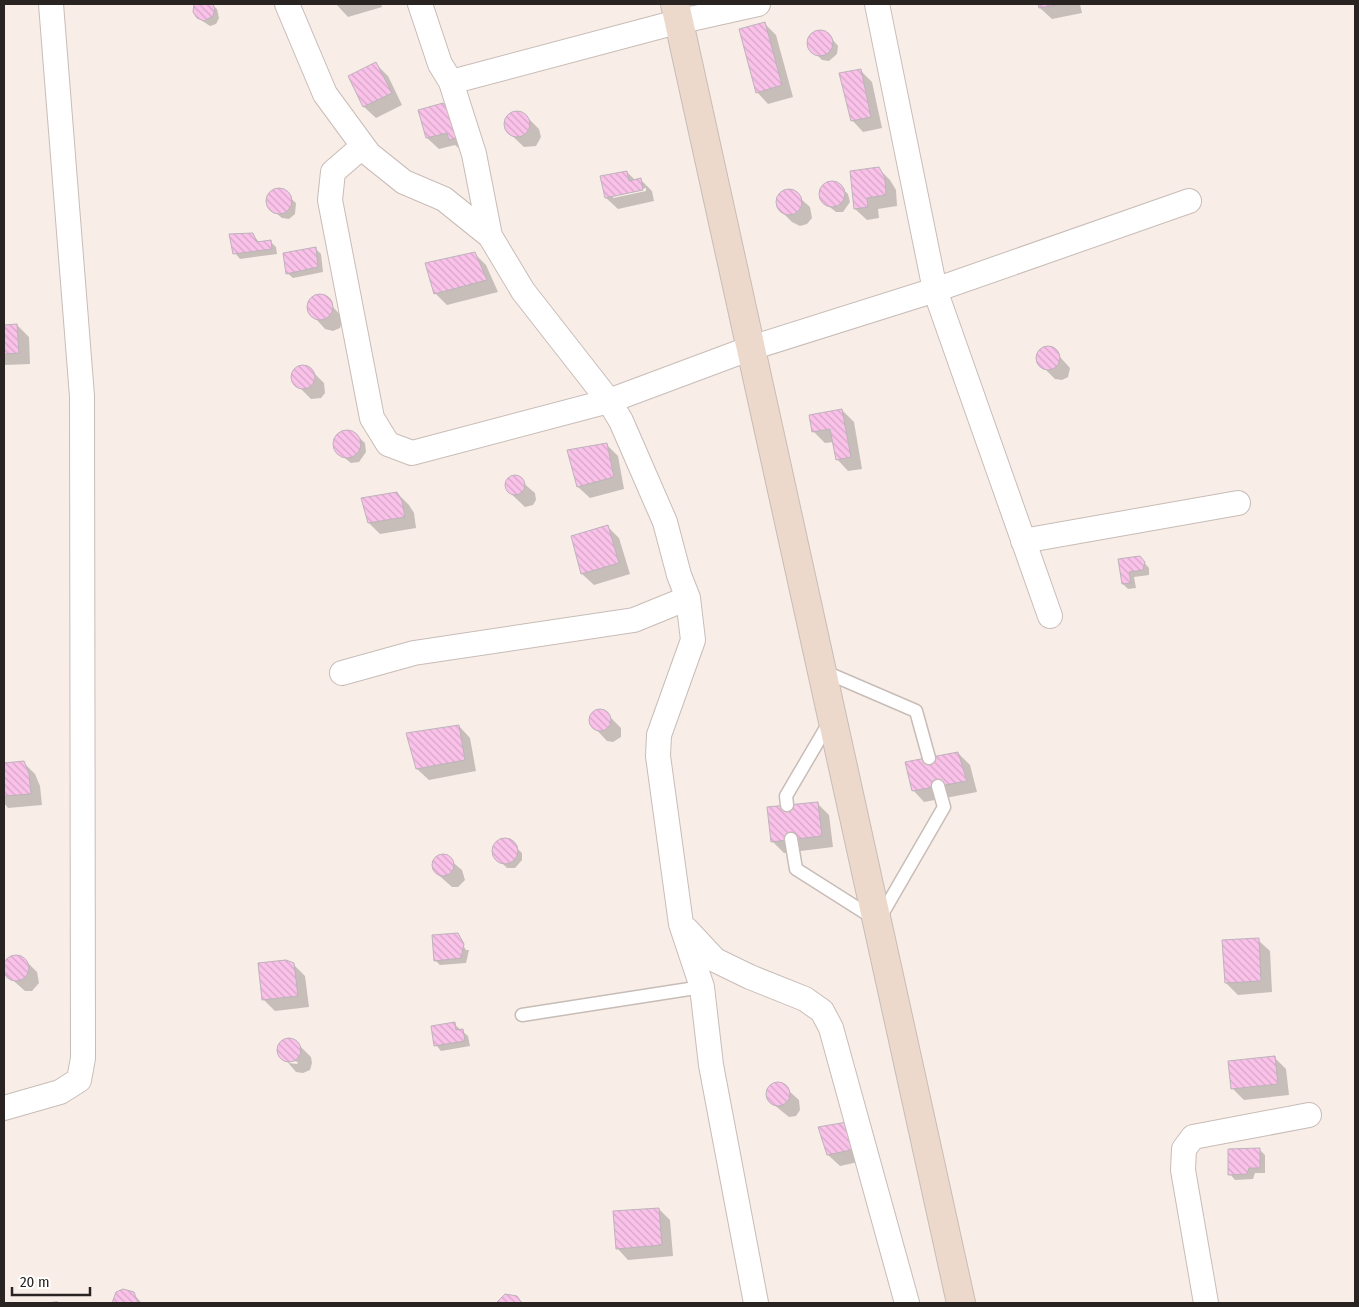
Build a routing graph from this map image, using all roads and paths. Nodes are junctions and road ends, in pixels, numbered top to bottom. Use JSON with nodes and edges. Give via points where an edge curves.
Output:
{"nodes":[{"id":1,"x":51,"y":4,"type":"edge"},
{"id":2,"x":287,"y":4,"type":"edge"},
{"id":3,"x":420,"y":4,"type":"edge"},
{"id":4,"x":758,"y":4,"type":"edge"},
{"id":5,"x":877,"y":4,"type":"edge"},
{"id":6,"x":676,"y":13,"type":"edge"},
{"id":7,"x":451,"y":82,"type":"junction"},
{"id":8,"x":363,"y":146,"type":"junction"},
{"id":9,"x":1189,"y":201,"type":"dead end"},
{"id":10,"x":490,"y":236,"type":"junction"},
{"id":11,"x":935,"y":290,"type":"junction"},
{"id":12,"x":751,"y":348,"type":"junction"},
{"id":13,"x":609,"y":401,"type":"junction"},
{"id":14,"x":1238,"y":503,"type":"dead end"},
{"id":15,"x":1023,"y":541,"type":"junction"},
{"id":16,"x":688,"y":598,"type":"junction"},
{"id":17,"x":1050,"y":616,"type":"dead end"},
{"id":18,"x":823,"y":671,"type":"junction"},
{"id":19,"x":342,"y":673,"type":"dead end"},
{"id":20,"x":833,"y":716,"type":"junction"},
{"id":21,"x":929,"y":758,"type":"dead end"},
{"id":22,"x":938,"y":786,"type":"dead end"},
{"id":23,"x":787,"y":805,"type":"dead end"},
{"id":24,"x":792,"y":838,"type":"dead end"},
{"id":25,"x":878,"y":921,"type":"junction"},
{"id":26,"x":681,"y":924,"type":"junction"},
{"id":27,"x":702,"y":987,"type":"junction"},
{"id":28,"x":522,"y":1016,"type":"dead end"},
{"id":29,"x":4,"y":1108,"type":"edge"},
{"id":30,"x":1309,"y":1114,"type":"dead end"},
{"id":31,"x":756,"y":1303,"type":"edge"},
{"id":32,"x":907,"y":1303,"type":"edge"},
{"id":33,"x":961,"y":1303,"type":"edge"},
{"id":34,"x":1206,"y":1303,"type":"edge"}],
"edges":[{"from":1,"to":29,"type":"street","via":[[82,396],[83,1058],[79,1080],[60,1092]]},
{"from":2,"to":8,"type":"street","via":[[325,94]]},
{"from":3,"to":7,"type":"street","via":[[440,64]]},
{"from":4,"to":6,"type":"street"},
{"from":5,"to":11,"type":"street"},
{"from":6,"to":7,"type":"street"},
{"from":6,"to":12,"type":"main road"},
{"from":7,"to":10,"type":"street","via":[[474,154]]},
{"from":8,"to":10,"type":"street","via":[[404,182],[444,199]]},
{"from":8,"to":13,"type":"street","via":[[333,172],[330,200],[372,418],[388,444],[412,453]]},
{"from":9,"to":11,"type":"street"},
{"from":10,"to":13,"type":"street","via":[[523,291]]},
{"from":11,"to":12,"type":"street"},
{"from":11,"to":15,"type":"street"},
{"from":12,"to":13,"type":"street"},
{"from":12,"to":18,"type":"main road"},
{"from":13,"to":16,"type":"street","via":[[665,522],[678,575]]},
{"from":14,"to":15,"type":"street"},
{"from":15,"to":17,"type":"street"},
{"from":16,"to":19,"type":"street","via":[[634,620],[414,653]]},
{"from":16,"to":26,"type":"street","via":[[693,640],[659,735],[658,749]]},
{"from":18,"to":20,"type":"main road"},
{"from":18,"to":21,"type":"lane","via":[[916,711]]},
{"from":20,"to":23,"type":"lane","via":[[786,796]]},
{"from":20,"to":25,"type":"main road"},
{"from":22,"to":25,"type":"lane","via":[[944,806]]},
{"from":24,"to":25,"type":"lane","via":[[796,869]]},
{"from":25,"to":33,"type":"main road"},
{"from":26,"to":27,"type":"street"},
{"from":26,"to":32,"type":"street","via":[[715,960],[805,999],[822,1011],[831,1028]]},
{"from":27,"to":28,"type":"lane"},
{"from":27,"to":31,"type":"street","via":[[711,1065]]},
{"from":30,"to":34,"type":"street","via":[[1193,1137],[1184,1149],[1184,1170]]}]}
